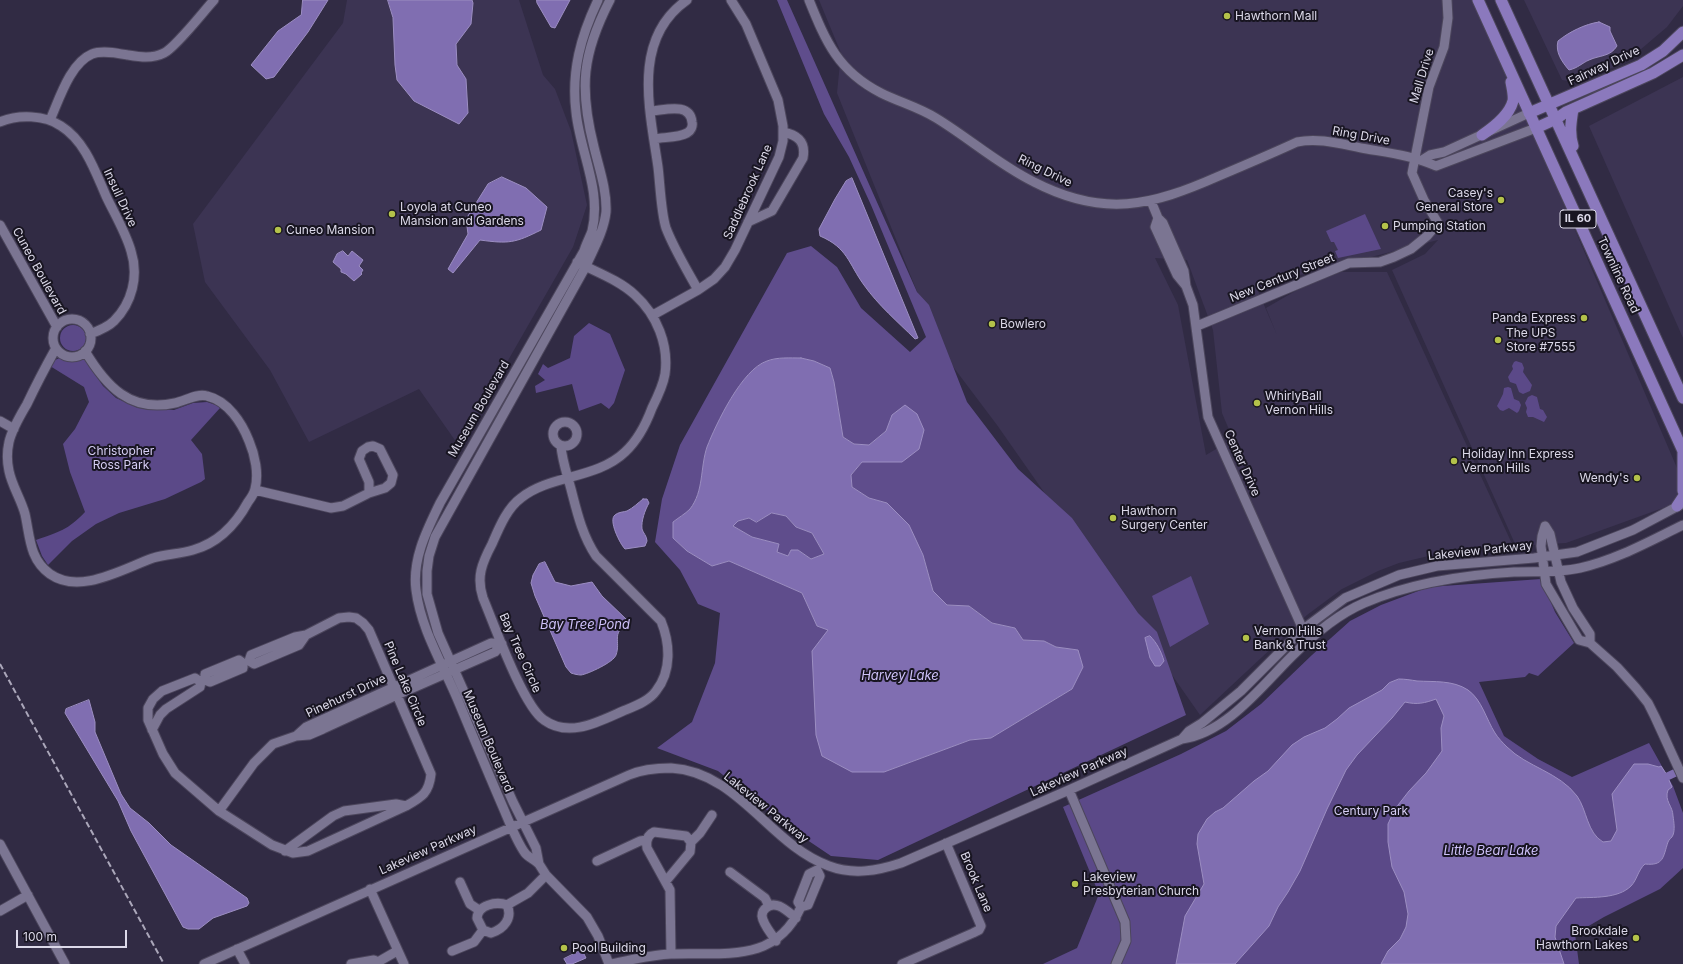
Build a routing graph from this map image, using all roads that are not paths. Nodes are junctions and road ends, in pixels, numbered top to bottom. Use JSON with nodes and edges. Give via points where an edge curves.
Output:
{"nodes":[{"id":1,"x":214,"y":0,"type":"edge"},
{"id":2,"x":598,"y":0,"type":"edge"},
{"id":3,"x":610,"y":0,"type":"edge"},
{"id":4,"x":687,"y":0,"type":"edge"},
{"id":5,"x":731,"y":0,"type":"edge"},
{"id":6,"x":809,"y":0,"type":"edge"},
{"id":7,"x":1447,"y":0,"type":"edge"},
{"id":8,"x":1478,"y":0,"type":"edge"},
{"id":9,"x":1501,"y":0,"type":"edge"},
{"id":10,"x":1683,"y":32,"type":"edge"},
{"id":11,"x":1683,"y":55,"type":"edge"},
{"id":12,"x":1510,"y":71,"type":"junction"},
{"id":13,"x":1550,"y":105,"type":"junction"},
{"id":14,"x":1573,"y":109,"type":"junction"},
{"id":15,"x":651,"y":111,"type":"junction"},
{"id":16,"x":1529,"y":113,"type":"junction"},
{"id":17,"x":1556,"y":119,"type":"junction"},
{"id":18,"x":50,"y":120,"type":"junction"},
{"id":19,"x":0,"y":122,"type":"edge"},
{"id":20,"x":1536,"y":128,"type":"junction"},
{"id":21,"x":783,"y":132,"type":"junction"},
{"id":22,"x":1482,"y":135,"type":"junction"},
{"id":23,"x":654,"y":139,"type":"junction"},
{"id":24,"x":1418,"y":159,"type":"junction"},
{"id":25,"x":1578,"y":166,"type":"junction"},
{"id":26,"x":1151,"y":201,"type":"junction"},
{"id":27,"x":748,"y":222,"type":"junction"},
{"id":28,"x":0,"y":225,"type":"edge"},
{"id":29,"x":577,"y":262,"type":"junction"},
{"id":30,"x":586,"y":266,"type":"junction"},
{"id":31,"x":698,"y":290,"type":"junction"},
{"id":32,"x":653,"y":316,"type":"junction"},
{"id":33,"x":1197,"y":326,"type":"junction"},
{"id":34,"x":57,"y":328,"type":"junction"},
{"id":35,"x":90,"y":334,"type":"junction"},
{"id":36,"x":56,"y":348,"type":"junction"},
{"id":37,"x":86,"y":351,"type":"junction"},
{"id":38,"x":1683,"y":398,"type":"edge"},
{"id":39,"x":0,"y":421,"type":"edge"},
{"id":40,"x":14,"y":429,"type":"junction"},
{"id":41,"x":561,"y":446,"type":"dead end"},
{"id":42,"x":1683,"y":451,"type":"edge"},
{"id":43,"x":568,"y":479,"type":"junction"},
{"id":44,"x":255,"y":490,"type":"junction"},
{"id":45,"x":1683,"y":490,"type":"edge"},
{"id":46,"x":369,"y":493,"type":"junction"},
{"id":47,"x":1683,"y":497,"type":"edge"},
{"id":48,"x":1680,"y":505,"type":"edge"},
{"id":49,"x":1683,"y":525,"type":"edge"},
{"id":50,"x":1542,"y":556,"type":"junction"},
{"id":51,"x":1556,"y":556,"type":"junction"},
{"id":52,"x":1559,"y":571,"type":"junction"},
{"id":53,"x":1544,"y":572,"type":"junction"},
{"id":54,"x":1302,"y":630,"type":"junction"},
{"id":55,"x":1308,"y":641,"type":"junction"},
{"id":56,"x":1590,"y":643,"type":"junction"},
{"id":57,"x":502,"y":644,"type":"junction"},
{"id":58,"x":447,"y":663,"type":"junction"},
{"id":59,"x":451,"y":672,"type":"junction"},
{"id":60,"x":203,"y":681,"type":"junction"},
{"id":61,"x":395,"y":691,"type":"junction"},
{"id":62,"x":152,"y":730,"type":"junction"},
{"id":63,"x":1182,"y":738,"type":"junction"},
{"id":64,"x":1683,"y":778,"type":"edge"},
{"id":65,"x":1069,"y":790,"type":"junction"},
{"id":66,"x":406,"y":806,"type":"junction"},
{"id":67,"x":219,"y":811,"type":"junction"},
{"id":68,"x":712,"y":815,"type":"dead end"},
{"id":69,"x":523,"y":822,"type":"junction"},
{"id":70,"x":512,"y":826,"type":"junction"},
{"id":71,"x":647,"y":840,"type":"junction"},
{"id":72,"x":691,"y":842,"type":"junction"},
{"id":73,"x":946,"y":843,"type":"junction"},
{"id":74,"x":0,"y":844,"type":"edge"},
{"id":75,"x":285,"y":851,"type":"junction"},
{"id":76,"x":597,"y":861,"type":"dead end"},
{"id":77,"x":539,"y":864,"type":"junction"},
{"id":78,"x":818,"y":866,"type":"junction"},
{"id":79,"x":730,"y":872,"type":"dead end"},
{"id":80,"x":546,"y":875,"type":"junction"},
{"id":81,"x":666,"y":881,"type":"junction"},
{"id":82,"x":460,"y":882,"type":"dead end"},
{"id":83,"x":370,"y":889,"type":"junction"},
{"id":84,"x":28,"y":895,"type":"junction"},
{"id":85,"x":507,"y":905,"type":"junction"},
{"id":86,"x":769,"y":906,"type":"junction"},
{"id":87,"x":0,"y":910,"type":"edge"},
{"id":88,"x":479,"y":910,"type":"junction"},
{"id":89,"x":796,"y":918,"type":"junction"},
{"id":90,"x":483,"y":930,"type":"junction"},
{"id":91,"x":776,"y":941,"type":"junction"},
{"id":92,"x":237,"y":949,"type":"junction"},
{"id":93,"x":397,"y":951,"type":"junction"},
{"id":94,"x":452,"y":951,"type":"dead end"},
{"id":95,"x":671,"y":954,"type":"junction"},
{"id":96,"x":710,"y":960,"type":"edge"},
{"id":97,"x":378,"y":963,"type":"edge"},
{"id":98,"x":65,"y":964,"type":"edge"},
{"id":99,"x":204,"y":964,"type":"edge"},
{"id":100,"x":245,"y":964,"type":"edge"},
{"id":101,"x":351,"y":964,"type":"edge"},
{"id":102,"x":404,"y":964,"type":"edge"},
{"id":103,"x":610,"y":964,"type":"edge"},
{"id":104,"x":902,"y":964,"type":"edge"},
{"id":105,"x":1116,"y":964,"type":"edge"}],
"edges":[{"from":1,"to":18,"type":"street","via":[[164,53],[152,58],[143,58],[101,52],[81,61],[74,69]]},
{"from":2,"to":29,"type":"street","name":"Museum Boulevard","via":[[580,43],[576,65],[576,111],[594,189],[595,208],[592,231]]},
{"from":3,"to":30,"type":"street","name":"Museum Boulevard","via":[[592,39],[585,78],[584,97],[588,123],[605,192],[606,213],[600,235]]},
{"from":4,"to":15,"type":"street","via":[[675,10],[662,27],[653,46],[647,82]]},
{"from":5,"to":21,"type":"street","name":"Saddlebrook Lane","via":[[746,24],[778,100]]},
{"from":6,"to":26,"type":"street","name":"Ring Drive","via":[[830,47],[862,82],[881,93],[924,110],[1016,172],[1055,193],[1114,204]]},
{"from":7,"to":24,"type":"street","name":"Mall Drive","via":[[1448,18],[1444,44],[1429,87]]},
{"from":8,"to":12,"type":"main road","name":"Townline Road","number":"IL 60"},
{"from":9,"to":13,"type":"main road","name":"Townline Road","number":"IL 60"},
{"from":10,"to":13,"type":"main road","name":"Fairway Drive","via":[[1663,51],[1641,65]]},
{"from":11,"to":14,"type":"main road","via":[[1652,74]]},
{"from":12,"to":16,"type":"main road","name":"Townline Road","number":"IL 60"},
{"from":12,"to":22,"type":"main road","via":[[1513,100],[1509,110],[1495,127]]},
{"from":13,"to":16,"type":"main road","name":"Fairway Drive"},
{"from":13,"to":17,"type":"main road","name":"Townline Road","number":"IL 60"},
{"from":14,"to":17,"type":"main road"},
{"from":14,"to":25,"type":"main road","via":[[1570,136]]},
{"from":15,"to":23,"type":"street"},
{"from":15,"to":23,"type":"street","via":[[682,109],[692,118],[693,125],[689,132],[683,135]]},
{"from":16,"to":20,"type":"main road","name":"Townline Road","number":"IL 60"},
{"from":16,"to":22,"type":"street"},
{"from":17,"to":20,"type":"main road"},
{"from":17,"to":25,"type":"main road","name":"Townline Road","number":"IL 60"},
{"from":18,"to":19,"type":"street","name":"Insull Drive","via":[[22,117]]},
{"from":18,"to":35,"type":"street","name":"Insull Drive","via":[[75,137],[86,152],[131,251],[135,272],[132,294],[114,322]]},
{"from":20,"to":24,"type":"street","name":"Ring Drive","via":[[1436,166]]},
{"from":20,"to":42,"type":"main road","name":"Townline Road","number":"IL 60"},
{"from":21,"to":27,"type":"street","name":"Saddlebrook Lane","via":[[779,157]]},
{"from":21,"to":27,"type":"street","via":[[793,134],[803,142],[804,158],[772,211]]},
{"from":22,"to":24,"type":"street","via":[[1444,152]]},
{"from":23,"to":31,"type":"street","via":[[665,224]]},
{"from":24,"to":26,"type":"street","name":"Ring Drive","via":[[1329,142],[1303,140],[1172,196]]},
{"from":24,"to":33,"type":"street","name":"New Century Street","via":[[1412,173],[1438,224],[1427,236],[1411,248],[1380,262],[1349,263]]},
{"from":25,"to":38,"type":"main road","name":"Townline Road","number":"IL 60"},
{"from":26,"to":33,"type":"street","name":"Center Drive","via":[[1184,271]]},
{"from":27,"to":31,"type":"street","name":"Saddlebrook Lane","via":[[725,266],[714,279]]},
{"from":28,"to":34,"type":"street","name":"Cuneo Boulevard"},
{"from":29,"to":30,"type":"street","name":"Bay Tree Circle"},
{"from":29,"to":58,"type":"street","name":"Museum Boulevard","via":[[440,503],[425,534],[417,565],[416,589],[420,613]]},
{"from":30,"to":32,"type":"street","name":"Bay Tree Circle","via":[[635,294]]},
{"from":30,"to":58,"type":"street","name":"Museum Boulevard","via":[[435,536],[429,556],[427,594]]},
{"from":31,"to":32,"type":"street","name":"Saddlebrook Lane"},
{"from":32,"to":43,"type":"street","name":"Bay Tree Circle","via":[[661,336],[665,375],[645,427],[625,452],[609,464]]},
{"from":33,"to":54,"type":"street","name":"Center Drive","via":[[1208,417]]},
{"from":34,"to":35,"type":"street","via":[[65,321],[75,320],[85,324]]},
{"from":34,"to":36,"type":"street","via":[[53,338]]},
{"from":35,"to":37,"type":"street","via":[[90,343]]},
{"from":36,"to":37,"type":"street","via":[[70,357]]},
{"from":36,"to":40,"type":"street"},
{"from":37,"to":44,"type":"street","via":[[104,381],[117,392],[140,403],[164,405],[206,395],[220,401],[232,412],[250,442],[257,469]]},
{"from":39,"to":40,"type":"street"},
{"from":40,"to":44,"type":"street","via":[[7,456],[9,472],[25,513],[29,543],[44,569],[68,582],[90,582],[156,557],[193,550],[209,544],[227,532],[242,514]]},
{"from":41,"to":43,"type":"street"},
{"from":42,"to":45,"type":"main road"},
{"from":43,"to":57,"type":"street","name":"Bay Tree Circle","via":[[531,491],[519,498],[506,515],[486,555],[480,575],[480,587]]},
{"from":43,"to":57,"type":"street","name":"Bay Tree Circle","via":[[581,528],[590,547],[661,621],[667,634],[668,648],[664,676],[656,691],[643,702],[592,726],[557,727],[542,719],[528,702]]},
{"from":44,"to":46,"type":"street","via":[[330,508],[343,506]]},
{"from":46,"to":46,"type":"street","via":[[369,482],[359,459],[365,448],[372,446],[383,453],[393,479],[389,486]]},
{"from":47,"to":48,"type":"main road"},
{"from":48,"to":51,"type":"street","name":"Lakeview Parkway","via":[[1633,530],[1577,552]]},
{"from":49,"to":52,"type":"street","name":"Lakeview Parkway","via":[[1610,558],[1580,568]]},
{"from":50,"to":51,"type":"street","name":"Lakeview Parkway"},
{"from":50,"to":51,"type":"street","via":[[1545,526]]},
{"from":50,"to":53,"type":"street"},
{"from":50,"to":54,"type":"street","name":"Lakeview Parkway","via":[[1450,564],[1399,575],[1345,598]]},
{"from":51,"to":52,"type":"street"},
{"from":52,"to":53,"type":"street","name":"Lakeview Parkway"},
{"from":52,"to":56,"type":"street","via":[[1568,598],[1590,634]]},
{"from":53,"to":55,"type":"street","name":"Lakeview Parkway","via":[[1478,575],[1422,584],[1358,606]]},
{"from":53,"to":56,"type":"street","via":[[1546,584],[1570,627],[1579,640]]},
{"from":54,"to":55,"type":"street","name":"Center Drive"},
{"from":54,"to":63,"type":"street","name":"Lakeview Parkway","via":[[1241,691]]},
{"from":55,"to":63,"type":"street","name":"Lakeview Parkway","via":[[1250,700],[1221,724],[1195,737]]},
{"from":56,"to":64,"type":"street","via":[[1617,667],[1648,703]]},
{"from":57,"to":58,"type":"street","name":"Pinehurst Drive","via":[[491,642]]},
{"from":57,"to":59,"type":"street","name":"Pinehurst Drive","via":[[495,652]]},
{"from":58,"to":59,"type":"street","name":"Museum Boulevard"},
{"from":58,"to":61,"type":"street","name":"Pinehurst Drive"},
{"from":59,"to":61,"type":"street","name":"Pinehurst Drive"},
{"from":59,"to":69,"type":"street","name":"Museum Boulevard"},
{"from":59,"to":70,"type":"street","name":"Museum Boulevard"},
{"from":60,"to":61,"type":"street","name":"Pine Lake Circle","via":[[210,682],[243,668],[246,662],[254,664],[299,645],[306,635],[339,618],[349,617],[363,622],[368,630]]},
{"from":60,"to":62,"type":"street","via":[[200,687],[166,709]]},
{"from":60,"to":62,"type":"street","name":"Pine Lake Circle","via":[[195,678],[162,691],[153,698],[148,708],[148,720]]},
{"from":61,"to":66,"type":"street","name":"Pine Lake Circle","via":[[431,774],[428,790]]},
{"from":61,"to":67,"type":"street","name":"Pinehurst Drive","via":[[306,727],[296,736],[273,744],[254,763]]},
{"from":62,"to":67,"type":"street","name":"Pine Lake Circle","via":[[175,774]]},
{"from":63,"to":65,"type":"street","name":"Lakeview Parkway"},
{"from":65,"to":73,"type":"street","name":"Lakeview Parkway"},
{"from":65,"to":105,"type":"street","via":[[1125,922],[1126,941]]},
{"from":66,"to":75,"type":"street","name":"Pine Lake Circle","via":[[308,851]]},
{"from":66,"to":75,"type":"street","via":[[396,804],[344,811],[333,816]]},
{"from":67,"to":75,"type":"street","name":"Pine Lake Circle"},
{"from":68,"to":72,"type":"street"},
{"from":69,"to":70,"type":"street","name":"Lakeview Parkway"},
{"from":69,"to":77,"type":"street","name":"Museum Boulevard","via":[[536,848]]},
{"from":69,"to":78,"type":"street","name":"Lakeview Parkway","via":[[634,773],[652,769],[679,769],[710,778],[722,785]]},
{"from":70,"to":77,"type":"street","name":"Museum Boulevard","via":[[525,853]]},
{"from":70,"to":83,"type":"street","name":"Lakeview Parkway"},
{"from":71,"to":72,"type":"street","via":[[651,834],[658,832],[686,836]]},
{"from":71,"to":76,"type":"street","via":[[640,840]]},
{"from":71,"to":81,"type":"street","via":[[647,848]]},
{"from":72,"to":81,"type":"street","via":[[690,852]]},
{"from":73,"to":78,"type":"street","name":"Lakeview Parkway","via":[[884,869],[844,870]]},
{"from":73,"to":104,"type":"street","name":"Brook Lane","via":[[981,926],[979,930]]},
{"from":74,"to":84,"type":"street"},
{"from":77,"to":80,"type":"street"},
{"from":78,"to":89,"type":"street","via":[[820,876],[808,905],[801,907]]},
{"from":79,"to":86,"type":"street","via":[[765,898]]},
{"from":80,"to":85,"type":"street","via":[[528,893]]},
{"from":80,"to":103,"type":"street","via":[[587,917]]},
{"from":81,"to":95,"type":"street","via":[[670,890]]},
{"from":82,"to":88,"type":"street","via":[[470,904]]},
{"from":83,"to":92,"type":"street","name":"Lakeview Parkway"},
{"from":83,"to":93,"type":"street"},
{"from":84,"to":87,"type":"street"},
{"from":84,"to":98,"type":"street"},
{"from":85,"to":88,"type":"street","via":[[494,904]]},
{"from":85,"to":90,"type":"street","via":[[509,914],[506,924],[491,933]]},
{"from":86,"to":89,"type":"street","via":[[780,906]]},
{"from":86,"to":91,"type":"street","via":[[764,910],[762,917]]},
{"from":88,"to":90,"type":"street","via":[[477,918]]},
{"from":89,"to":91,"type":"street","via":[[792,926]]},
{"from":90,"to":94,"type":"street","via":[[474,942]]},
{"from":91,"to":96,"type":"street","via":[[741,956]]},
{"from":92,"to":99,"type":"street","name":"Lakeview Parkway"},
{"from":92,"to":100,"type":"street"},
{"from":93,"to":97,"type":"street"},
{"from":93,"to":102,"type":"street"},
{"from":95,"to":96,"type":"street"},
{"from":95,"to":103,"type":"street"},
{"from":97,"to":101,"type":"street","via":[[374,960]]}]}
